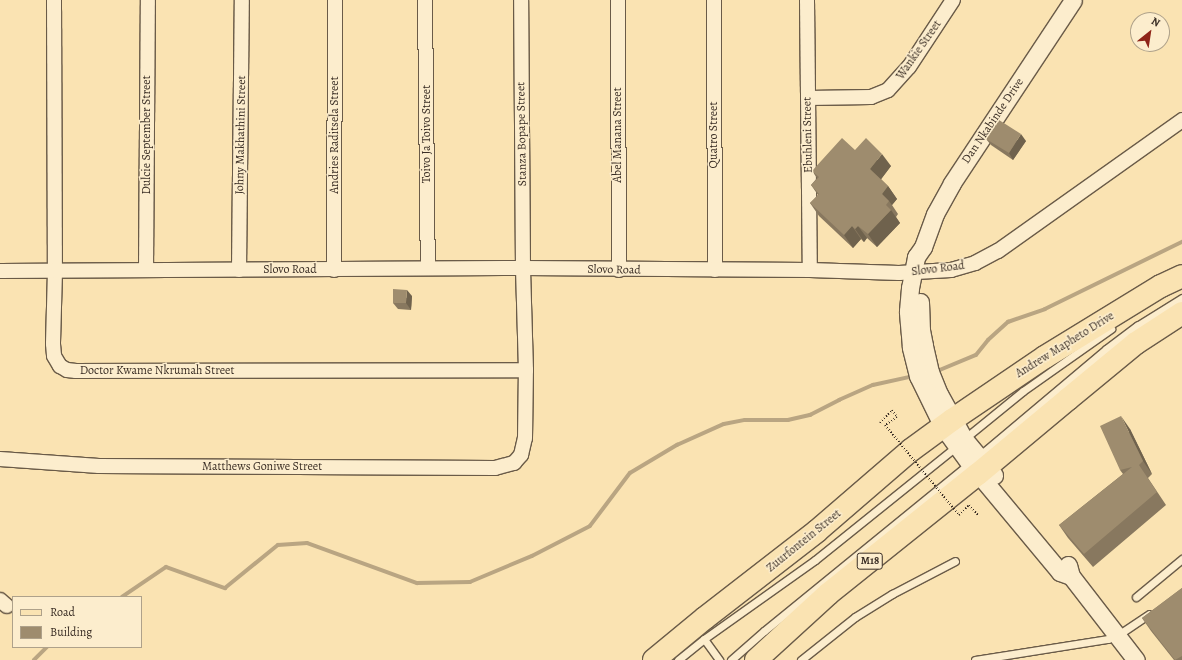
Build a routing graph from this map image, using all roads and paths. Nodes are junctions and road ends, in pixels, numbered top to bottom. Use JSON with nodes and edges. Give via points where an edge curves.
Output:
{"nodes":[{"id":1,"x":54,"y":0,"type":"edge"},
{"id":2,"x":148,"y":0,"type":"edge"},
{"id":3,"x":242,"y":0,"type":"edge"},
{"id":4,"x":335,"y":0,"type":"edge"},
{"id":5,"x":425,"y":0,"type":"edge"},
{"id":6,"x":520,"y":0,"type":"edge"},
{"id":7,"x":618,"y":0,"type":"edge"},
{"id":8,"x":714,"y":0,"type":"edge"},
{"id":9,"x":807,"y":0,"type":"edge"},
{"id":10,"x":953,"y":0,"type":"edge"},
{"id":11,"x":1073,"y":0,"type":"edge"},
{"id":12,"x":808,"y":98,"type":"junction"},
{"id":13,"x":1182,"y":120,"type":"edge"},
{"id":14,"x":428,"y":268,"type":"junction"},
{"id":15,"x":523,"y":268,"type":"junction"},
{"id":16,"x":146,"y":270,"type":"junction"},
{"id":17,"x":239,"y":270,"type":"junction"},
{"id":18,"x":334,"y":270,"type":"junction"},
{"id":19,"x":619,"y":270,"type":"junction"},
{"id":20,"x":715,"y":270,"type":"junction"},
{"id":21,"x":810,"y":270,"type":"junction"},
{"id":22,"x":0,"y":271,"type":"edge"},
{"id":23,"x":55,"y":271,"type":"junction"},
{"id":24,"x":918,"y":273,"type":"junction"},
{"id":25,"x":1182,"y":276,"type":"edge"},
{"id":26,"x":1182,"y":298,"type":"edge"},
{"id":27,"x":1182,"y":313,"type":"edge"},
{"id":28,"x":1119,"y":324,"type":"dead end"},
{"id":29,"x":526,"y":370,"type":"junction"},
{"id":30,"x":880,"y":423,"type":"dead end"},
{"id":31,"x":948,"y":423,"type":"junction"},
{"id":32,"x":960,"y":443,"type":"junction"},
{"id":33,"x":521,"y":455,"type":"joint"},
{"id":34,"x":0,"y":459,"type":"edge"},
{"id":35,"x":978,"y":465,"type":"junction"},
{"id":36,"x":979,"y":516,"type":"dead end"},
{"id":37,"x":1182,"y":559,"type":"edge"},
{"id":38,"x":955,"y":560,"type":"dead end"},
{"id":39,"x":1136,"y":597,"type":"dead end"},
{"id":40,"x":1149,"y":614,"type":"edge"},
{"id":41,"x":1118,"y":635,"type":"junction"},
{"id":42,"x":704,"y":639,"type":"junction"},
{"id":43,"x":654,"y":660,"type":"edge"},
{"id":44,"x":678,"y":660,"type":"edge"},
{"id":45,"x":719,"y":660,"type":"edge"},
{"id":46,"x":732,"y":660,"type":"edge"},
{"id":47,"x":756,"y":660,"type":"edge"},
{"id":48,"x":801,"y":660,"type":"edge"},
{"id":49,"x":975,"y":660,"type":"edge"},
{"id":50,"x":1136,"y":660,"type":"edge"}],
"edges":[{"from":1,"to":23,"type":"street","name":"Doctor Kwame Nkrumah Street"},
{"from":2,"to":16,"type":"street","name":"Dulcie September Street"},
{"from":3,"to":17,"type":"street","name":"Johny Makhathini Street"},
{"from":4,"to":18,"type":"street","name":"Andries Raditsela Street"},
{"from":5,"to":14,"type":"street","name":"Toivo Ja Toivo Street"},
{"from":6,"to":15,"type":"street","name":"Stanza Bopape Street"},
{"from":7,"to":19,"type":"street","name":"Abel Manana Street"},
{"from":8,"to":20,"type":"street","name":"Quatro Street"},
{"from":9,"to":12,"type":"street","name":"Ebuhleni Street"},
{"from":10,"to":12,"type":"street","name":"Wankie Street","via":[[906,71],[888,90],[871,97]]},
{"from":11,"to":24,"type":"street","name":"Dan Nkabinde Drive","via":[[952,183],[935,214],[923,247],[926,258]]},
{"from":12,"to":21,"type":"street","name":"Ebuhleni Street"},
{"from":13,"to":24,"type":"street","name":"Slovo Road","via":[[988,258],[951,270]]},
{"from":14,"to":15,"type":"street","name":"Slovo Road"},
{"from":14,"to":18,"type":"street","name":"Slovo Road"},
{"from":15,"to":19,"type":"street","name":"Slovo Road"},
{"from":15,"to":29,"type":"street","name":"Stanza Bopape Street"},
{"from":16,"to":17,"type":"street","name":"Slovo Road"},
{"from":16,"to":23,"type":"street","name":"Slovo Road"},
{"from":17,"to":18,"type":"street","name":"Slovo Road"},
{"from":19,"to":20,"type":"street","name":"Slovo Road"},
{"from":20,"to":21,"type":"street","name":"Slovo Road"},
{"from":21,"to":24,"type":"street","name":"Slovo Road"},
{"from":22,"to":23,"type":"street","name":"Slovo Road"},
{"from":23,"to":29,"type":"street","name":"Doctor Kwame Nkrumah Street","via":[[54,356],[60,366],[67,370]]},
{"from":24,"to":31,"type":"street","name":"Dan Nkabinde Drive","via":[[917,347],[930,372],[934,397]]},
{"from":25,"to":31,"type":"main road","name":"Andrew Mapheto Drive","via":[[1045,357]]},
{"from":26,"to":35,"type":"lane","via":[[1106,349]]},
{"from":27,"to":35,"type":"main road","number":"M18","via":[[1136,343]]},
{"from":28,"to":32,"type":"lane","via":[[1023,391]]},
{"from":29,"to":33,"type":"street","name":"Stanza Bopape Street","via":[[525,438]]},
{"from":30,"to":36,"type":"path","bridge":true,"via":[[892,410],[897,417],[885,425],[959,515],[969,505]]},
{"from":31,"to":32,"type":"street","name":"Dan Nkabinde Drive"},
{"from":31,"to":43,"type":"main road","name":"Zuurfontein Street","via":[[911,450],[817,531]]},
{"from":32,"to":35,"type":"street","name":"Dan Nkabinde Drive"},
{"from":32,"to":42,"type":"lane","via":[[815,560]]},
{"from":33,"to":34,"type":"street","name":"Matthews Goniwe Street","via":[[514,463],[495,468],[99,466]]},
{"from":35,"to":41,"type":"street","name":"Dan Nkabinde Drive","via":[[1068,564],[1071,576]]},
{"from":35,"to":46,"type":"lane","via":[[764,631]]},
{"from":35,"to":47,"type":"main road","number":"M18","via":[[828,594]]},
{"from":37,"to":39,"type":"lane"},
{"from":38,"to":48,"type":"lane","via":[[855,617]]},
{"from":40,"to":41,"type":"lane"},
{"from":41,"to":49,"type":"lane"},
{"from":41,"to":50,"type":"street","name":"Dan Nkabinde Drive"},
{"from":42,"to":44,"type":"lane"},
{"from":42,"to":45,"type":"lane"}]}
